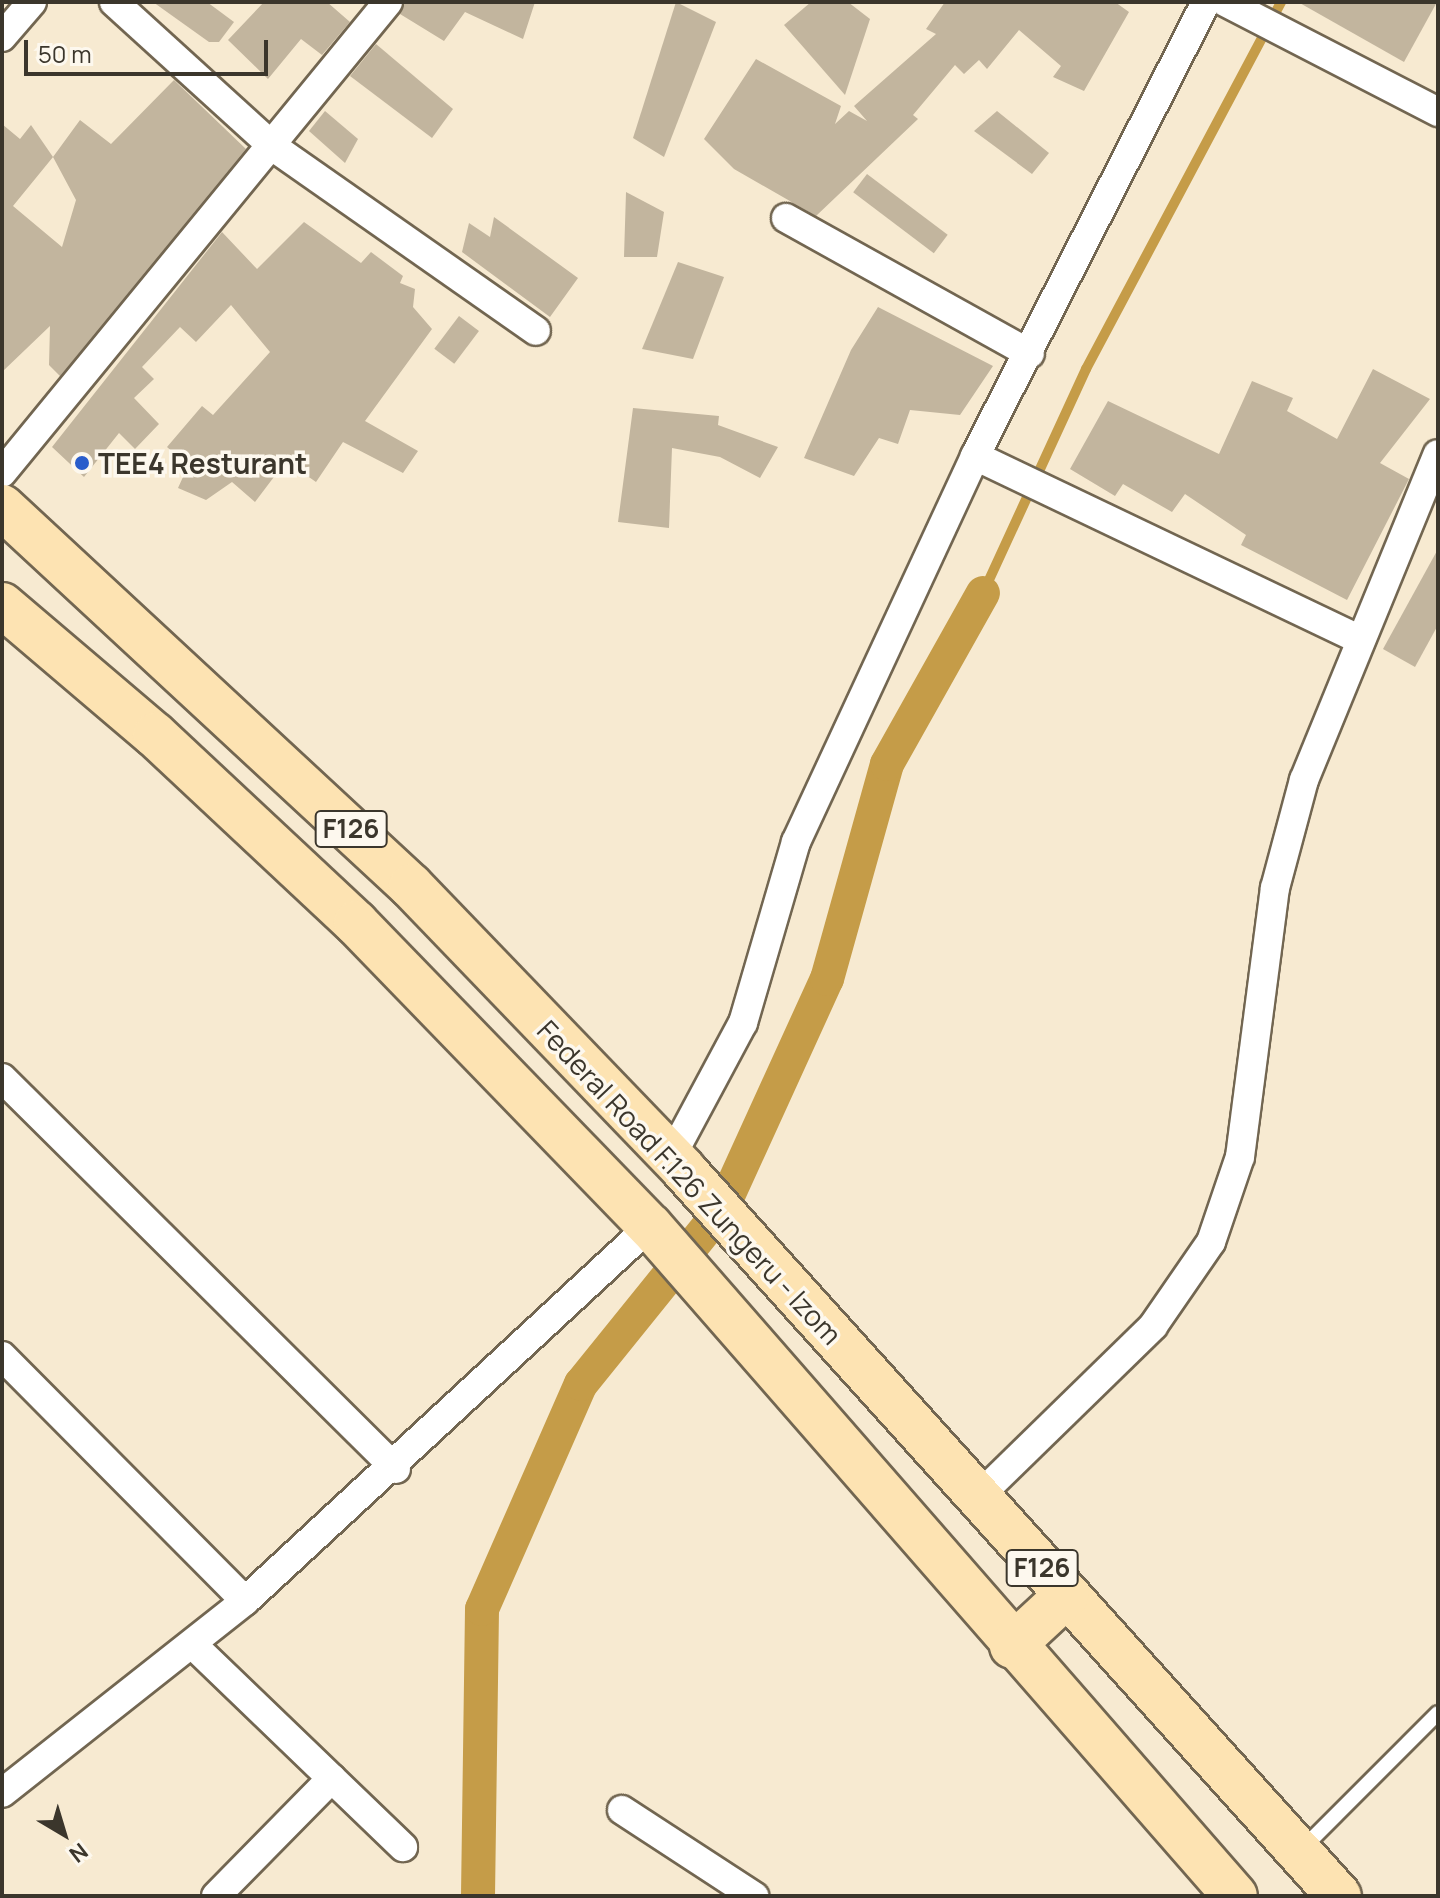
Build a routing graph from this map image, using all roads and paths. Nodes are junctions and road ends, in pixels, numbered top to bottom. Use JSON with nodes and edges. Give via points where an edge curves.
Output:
{"nodes":[{"id":1,"x":32,"y":2,"type":"edge"},
{"id":2,"x":114,"y":2,"type":"edge"},
{"id":3,"x":388,"y":2,"type":"edge"},
{"id":4,"x":1206,"y":2,"type":"edge"},
{"id":5,"x":1235,"y":7,"type":"edge"},
{"id":6,"x":2,"y":37,"type":"edge"},
{"id":7,"x":1438,"y":112,"type":"edge"},
{"id":8,"x":272,"y":146,"type":"junction"},
{"id":9,"x":786,"y":218,"type":"dead end"},
{"id":10,"x":536,"y":331,"type":"dead end"},
{"id":11,"x":1030,"y":354,"type":"junction"},
{"id":12,"x":1438,"y":454,"type":"edge"},
{"id":13,"x":975,"y":456,"type":"junction"},
{"id":14,"x":2,"y":473,"type":"edge"},
{"id":15,"x":2,"y":507,"type":"edge"},
{"id":16,"x":2,"y":605,"type":"edge"},
{"id":17,"x":1360,"y":640,"type":"junction"},
{"id":18,"x":2,"y":1078,"type":"edge"},
{"id":19,"x":677,"y":1163,"type":"junction"},
{"id":20,"x":654,"y":1232,"type":"junction"},
{"id":21,"x":2,"y":1356,"type":"edge"},
{"id":22,"x":396,"y":1469,"type":"junction"},
{"id":23,"x":978,"y":1497,"type":"junction"},
{"id":24,"x":1066,"y":1596,"type":"junction"},
{"id":25,"x":245,"y":1601,"type":"junction"},
{"id":26,"x":192,"y":1644,"type":"junction"},
{"id":27,"x":1012,"y":1646,"type":"junction"},
{"id":28,"x":1438,"y":1713,"type":"edge"},
{"id":29,"x":332,"y":1778,"type":"junction"},
{"id":30,"x":2,"y":1793,"type":"edge"},
{"id":31,"x":622,"y":1810,"type":"dead end"},
{"id":32,"x":403,"y":1847,"type":"dead end"},
{"id":33,"x":1299,"y":1852,"type":"junction"},
{"id":34,"x":216,"y":1896,"type":"edge"},
{"id":35,"x":754,"y":1896,"type":"edge"},
{"id":36,"x":1235,"y":1896,"type":"edge"},
{"id":37,"x":1339,"y":1896,"type":"edge"}],
"edges":[{"from":1,"to":6,"type":"street"},
{"from":2,"to":8,"type":"street"},
{"from":3,"to":8,"type":"street"},
{"from":4,"to":11,"type":"street"},
{"from":5,"to":7,"type":"street"},
{"from":8,"to":10,"type":"street"},
{"from":8,"to":14,"type":"street"},
{"from":9,"to":11,"type":"street"},
{"from":11,"to":13,"type":"street"},
{"from":12,"to":17,"type":"street"},
{"from":13,"to":17,"type":"street"},
{"from":13,"to":19,"type":"street","via":[[796,842],[743,1023]]},
{"from":15,"to":19,"type":"main road","name":"Federal Road F.126 Zungeru - Izom","number":"F126","via":[[411,886]]},
{"from":16,"to":20,"type":"main road","number":"F126","via":[[155,735],[356,923]]},
{"from":17,"to":23,"type":"street","via":[[1304,780],[1275,888],[1240,1157],[1211,1242],[1153,1326]]},
{"from":18,"to":22,"type":"street"},
{"from":19,"to":23,"type":"main road","name":"Federal Road F.126 Zungeru - Izom","number":"F126"},
{"from":20,"to":22,"type":"street"},
{"from":20,"to":27,"type":"main road","number":"F126"},
{"from":21,"to":25,"type":"street"},
{"from":22,"to":25,"type":"street"},
{"from":23,"to":24,"type":"main road","name":"Federal Road F.126 Zungeru - Izom","number":"F126"},
{"from":24,"to":27,"type":"main road"},
{"from":24,"to":33,"type":"main road","name":"Federal Road F.126 Zungeru - Izom","number":"F126"},
{"from":25,"to":26,"type":"street"},
{"from":26,"to":29,"type":"street"},
{"from":26,"to":30,"type":"street"},
{"from":27,"to":36,"type":"main road","number":"F126"},
{"from":28,"to":33,"type":"lane"},
{"from":29,"to":32,"type":"street"},
{"from":29,"to":34,"type":"street"},
{"from":31,"to":35,"type":"street"},
{"from":33,"to":37,"type":"main road","name":"Federal Road F.126 Zungeru - Izom","number":"F126"}]}
